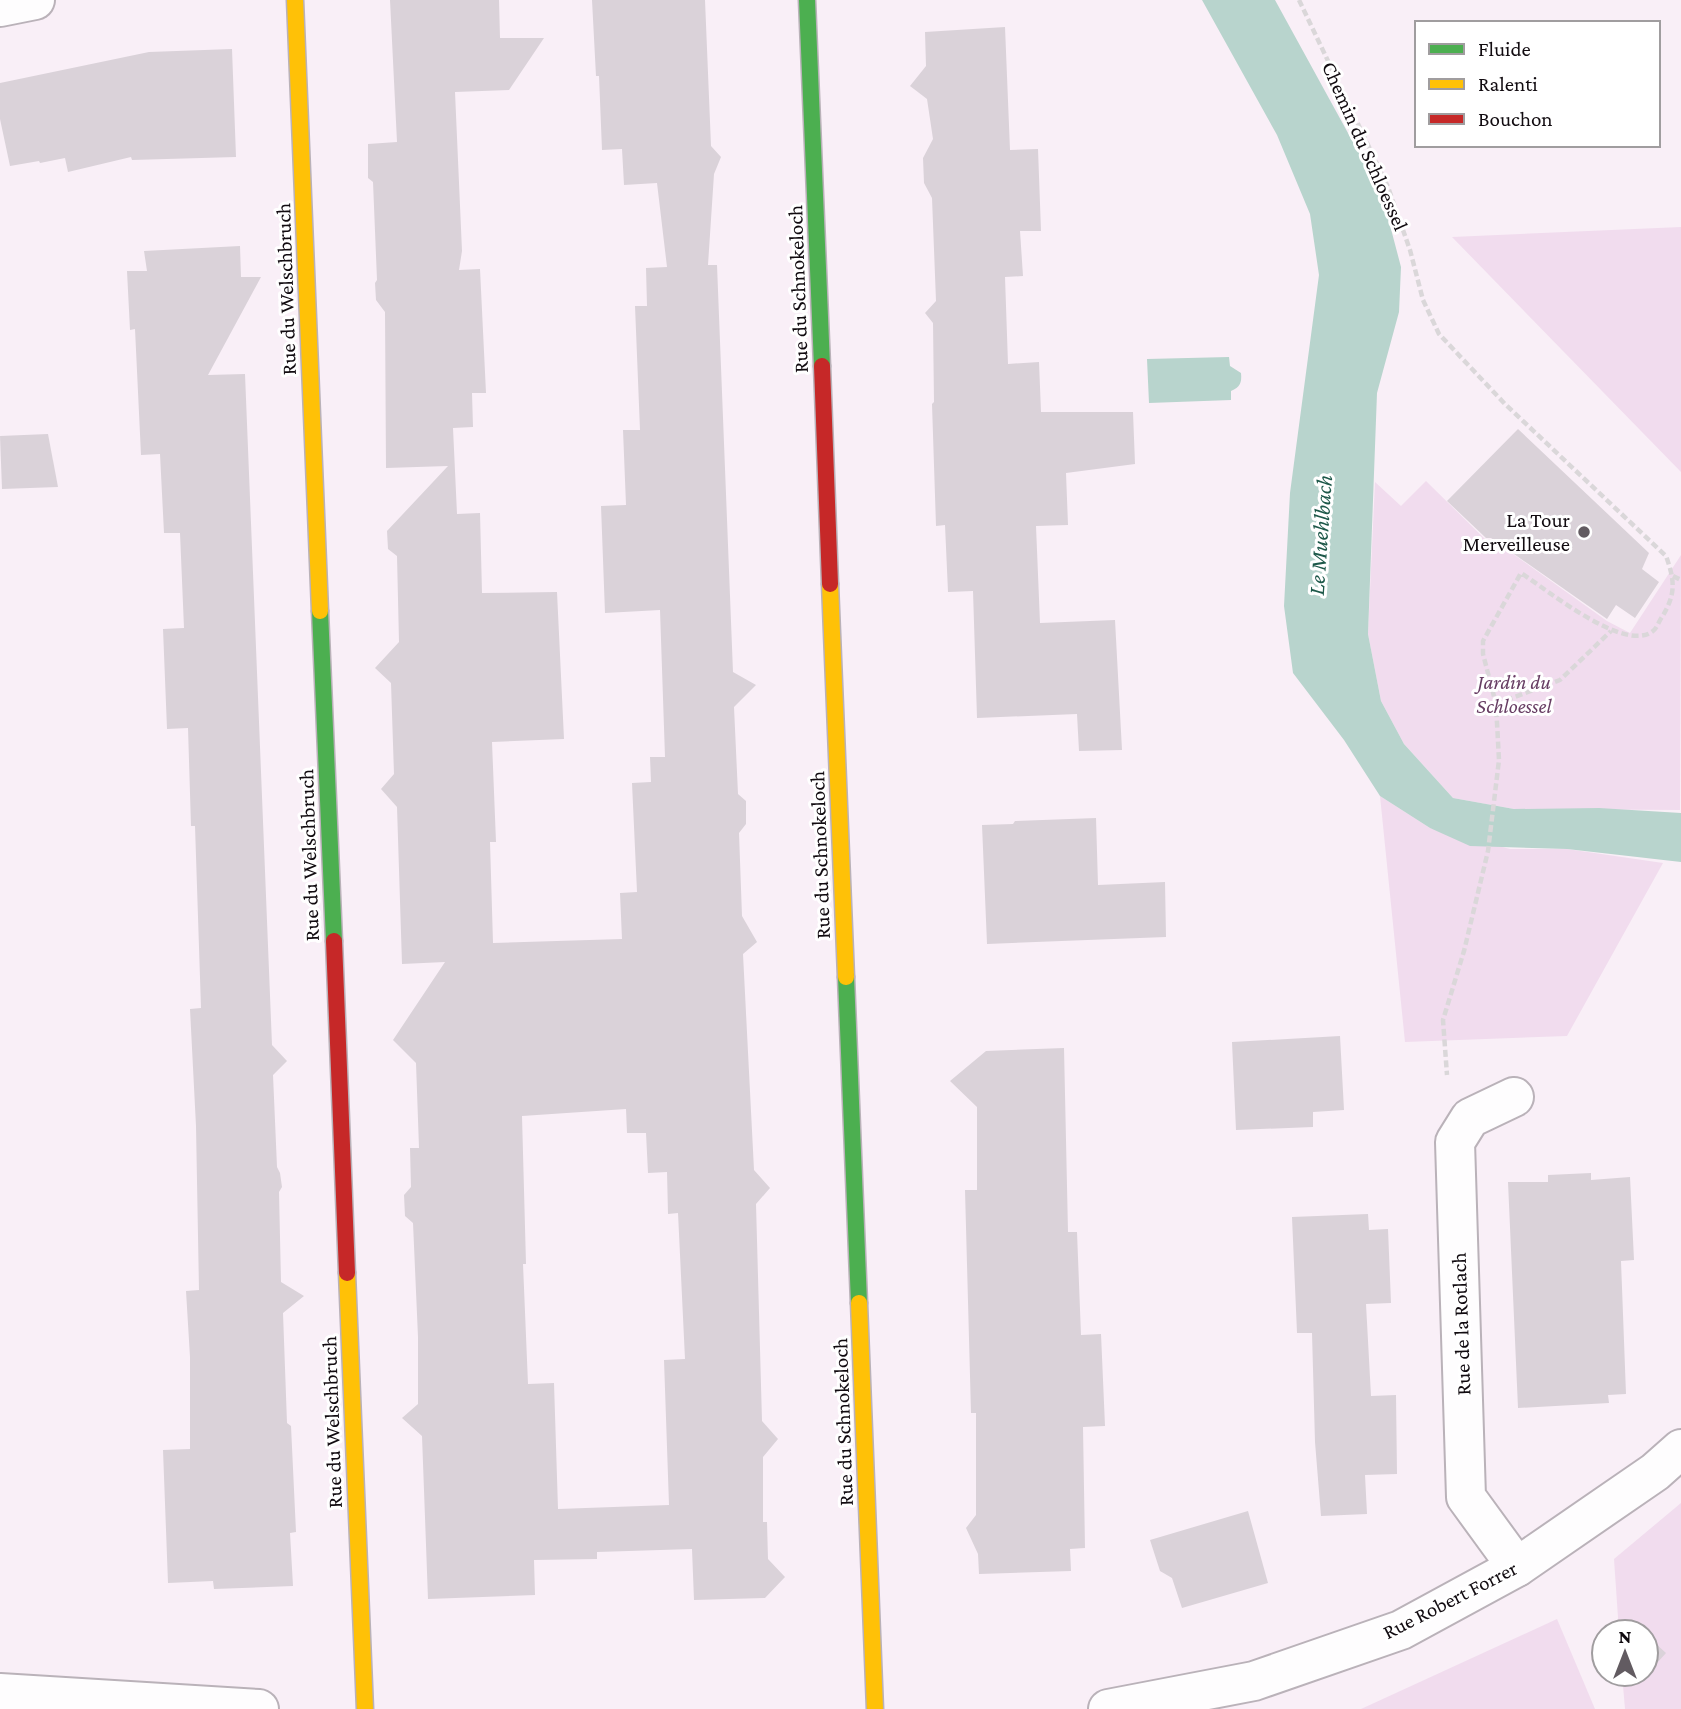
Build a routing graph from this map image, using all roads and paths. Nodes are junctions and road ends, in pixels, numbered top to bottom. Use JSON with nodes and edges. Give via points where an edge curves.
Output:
{"nodes":[{"id":1,"x":35,"y":0,"type":"edge"},
{"id":2,"x":295,"y":0,"type":"edge"},
{"id":3,"x":807,"y":0,"type":"edge"},
{"id":4,"x":1300,"y":0,"type":"edge"},
{"id":5,"x":0,"y":7,"type":"edge"},
{"id":6,"x":1673,"y":576,"type":"junction"},
{"id":7,"x":1681,"y":580,"type":"edge"},
{"id":8,"x":1611,"y":631,"type":"junction"},
{"id":9,"x":1496,"y":704,"type":"junction"},
{"id":10,"x":1514,"y":1097,"type":"dead end"},
{"id":11,"x":1455,"y":1142,"type":"junction"},
{"id":12,"x":1681,"y":1449,"type":"edge"},
{"id":13,"x":1517,"y":1567,"type":"junction"},
{"id":14,"x":0,"y":1693,"type":"edge"},
{"id":15,"x":259,"y":1709,"type":"edge"},
{"id":16,"x":365,"y":1709,"type":"edge"},
{"id":17,"x":874,"y":1709,"type":"edge"},
{"id":18,"x":1108,"y":1709,"type":"edge"}],
"edges":[{"from":1,"to":5,"type":"street"},
{"from":2,"to":16,"type":"street","name":"Rue du Welschbruch"},
{"from":3,"to":17,"type":"street","name":"Rue du Schnokeloch"},
{"from":4,"to":6,"type":"path","name":"Chemin du Schloessel","via":[[1388,187],[1423,300],[1439,334],[1505,404],[1666,556]]},
{"from":6,"to":7,"type":"path"},
{"from":6,"to":8,"type":"path","via":[[1668,607],[1654,631],[1640,636]]},
{"from":8,"to":9,"type":"path","via":[[1560,680]]},
{"from":8,"to":9,"type":"path","via":[[1521,573],[1483,641]]},
{"from":9,"to":11,"type":"path","via":[[1499,736],[1488,851],[1443,1020]]},
{"from":10,"to":11,"type":"street","via":[[1470,1118]]},
{"from":11,"to":13,"type":"street","name":"Rue de la Rotlach","via":[[1466,1497]]},
{"from":12,"to":13,"type":"street","name":"Rue Robert Forrer"},
{"from":13,"to":18,"type":"street","name":"Rue Robert Forrer","via":[[1401,1630],[1254,1681]]},
{"from":14,"to":15,"type":"street"}]}
